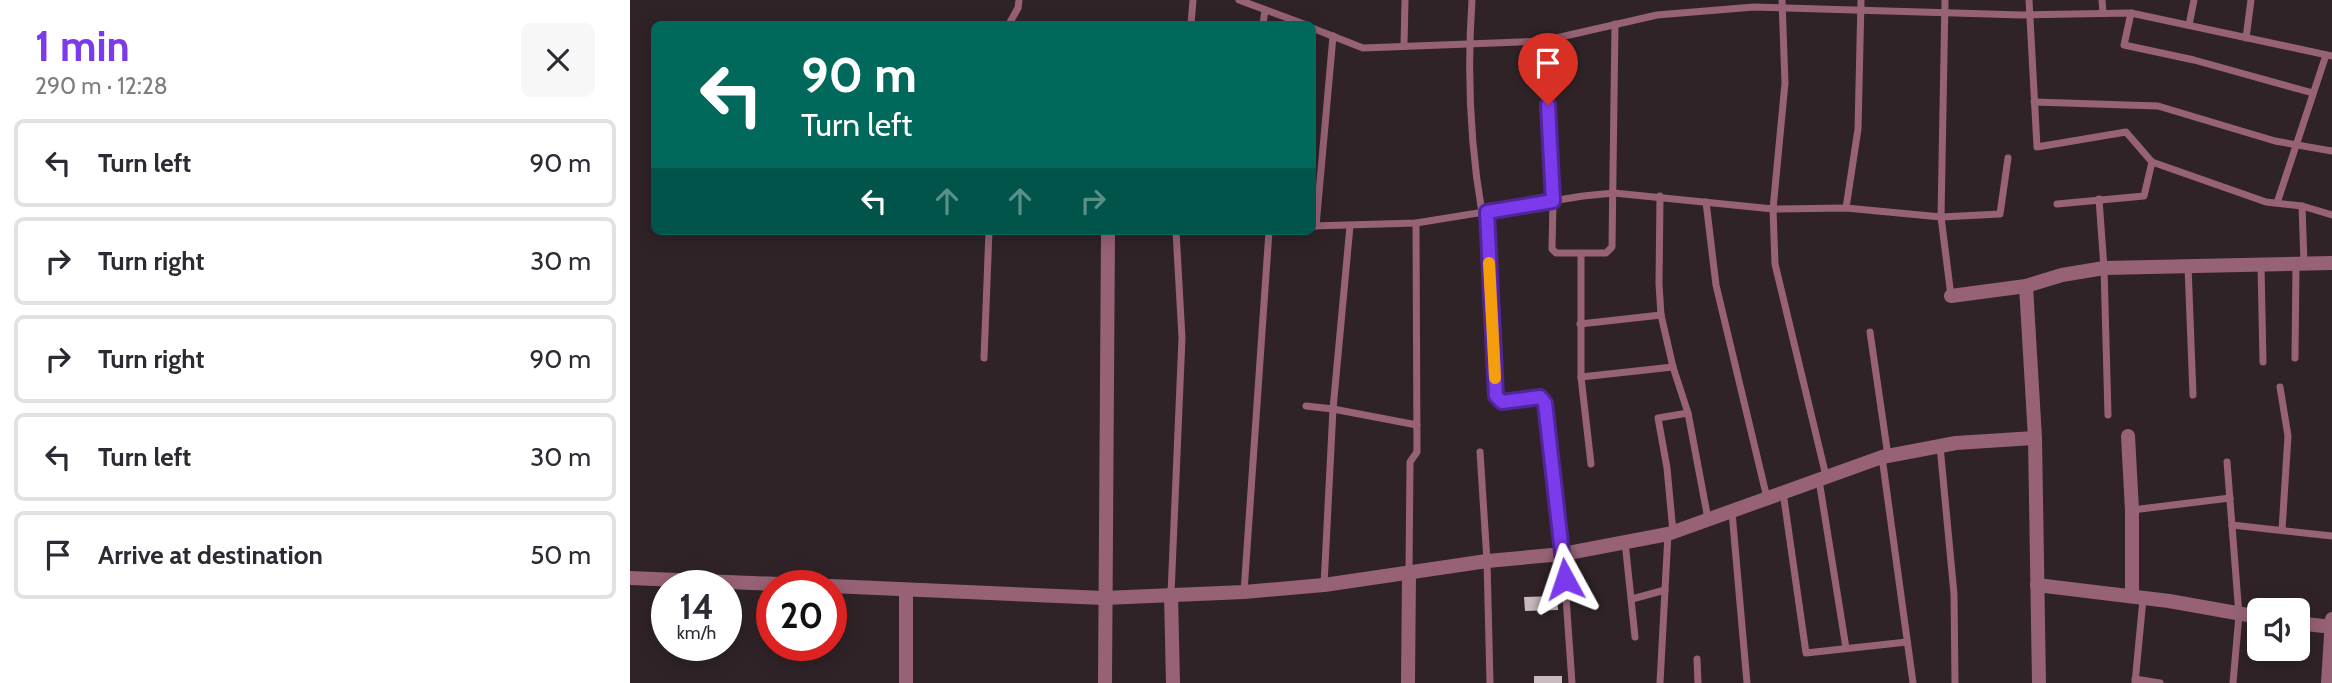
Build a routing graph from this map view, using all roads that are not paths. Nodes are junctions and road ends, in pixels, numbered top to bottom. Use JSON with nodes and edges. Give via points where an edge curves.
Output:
{"nodes":[{"id":1,"x":1018,"y":0,"type":"edge"},
{"id":2,"x":1193,"y":0,"type":"edge"},
{"id":3,"x":1239,"y":0,"type":"edge"},
{"id":4,"x":1405,"y":0,"type":"edge"},
{"id":5,"x":1472,"y":0,"type":"edge"},
{"id":6,"x":1861,"y":0,"type":"edge"},
{"id":7,"x":1945,"y":0,"type":"edge"},
{"id":8,"x":2029,"y":0,"type":"edge"},
{"id":9,"x":2102,"y":0,"type":"edge"},
{"id":10,"x":2194,"y":0,"type":"edge"},
{"id":11,"x":2250,"y":0,"type":"edge"},
{"id":12,"x":1782,"y":4,"type":"edge"},
{"id":13,"x":1265,"y":10,"type":"junction"},
{"id":14,"x":1861,"y":11,"type":"junction"},
{"id":15,"x":1945,"y":13,"type":"junction"},
{"id":16,"x":2103,"y":13,"type":"junction"},
{"id":17,"x":2131,"y":13,"type":"junction"},
{"id":18,"x":2029,"y":15,"type":"junction"},
{"id":19,"x":1011,"y":21,"type":"edge"},
{"id":20,"x":1191,"y":21,"type":"edge"},
{"id":21,"x":1263,"y":21,"type":"edge"},
{"id":22,"x":1296,"y":21,"type":"edge"},
{"id":23,"x":1615,"y":24,"type":"junction"},
{"id":24,"x":2189,"y":25,"type":"junction"},
{"id":25,"x":1316,"y":30,"type":"edge"},
{"id":26,"x":1333,"y":36,"type":"junction"},
{"id":27,"x":2246,"y":38,"type":"junction"},
{"id":28,"x":1543,"y":41,"type":"junction"},
{"id":29,"x":1469,"y":44,"type":"junction"},
{"id":30,"x":1404,"y":46,"type":"junction"},
{"id":31,"x":2329,"y":56,"type":"edge"},
{"id":32,"x":2313,"y":93,"type":"junction"},
{"id":33,"x":2034,"y":102,"type":"junction"},
{"id":34,"x":2296,"y":146,"type":"junction"},
{"id":35,"x":2332,"y":151,"type":"edge"},
{"id":36,"x":2008,"y":158,"type":"dead end"},
{"id":37,"x":2152,"y":162,"type":"junction"},
{"id":38,"x":1614,"y":193,"type":"junction"},
{"id":39,"x":1660,"y":196,"type":"junction"},
{"id":40,"x":2099,"y":200,"type":"junction"},
{"id":41,"x":1553,"y":201,"type":"junction"},
{"id":42,"x":1706,"y":202,"type":"junction"},
{"id":43,"x":2277,"y":203,"type":"junction"},
{"id":44,"x":2057,"y":204,"type":"dead end"},
{"id":45,"x":1316,"y":206,"type":"edge"},
{"id":46,"x":2302,"y":206,"type":"junction"},
{"id":47,"x":1846,"y":208,"type":"junction"},
{"id":48,"x":1773,"y":209,"type":"junction"},
{"id":49,"x":1485,"y":212,"type":"junction"},
{"id":50,"x":2332,"y":215,"type":"edge"},
{"id":51,"x":1941,"y":217,"type":"junction"},
{"id":52,"x":1416,"y":223,"type":"junction"},
{"id":53,"x":1316,"y":226,"type":"edge"},
{"id":54,"x":1350,"y":226,"type":"junction"},
{"id":55,"x":989,"y":235,"type":"edge"},
{"id":56,"x":1108,"y":235,"type":"edge"},
{"id":57,"x":1177,"y":235,"type":"edge"},
{"id":58,"x":1269,"y":235,"type":"edge"},
{"id":59,"x":1581,"y":254,"type":"junction"},
{"id":60,"x":2332,"y":262,"type":"edge"},
{"id":61,"x":2300,"y":263,"type":"junction"},
{"id":62,"x":2261,"y":264,"type":"junction"},
{"id":63,"x":2188,"y":265,"type":"junction"},
{"id":64,"x":2104,"y":268,"type":"junction"},
{"id":65,"x":2026,"y":286,"type":"junction"},
{"id":66,"x":1951,"y":296,"type":"joint"},
{"id":67,"x":1661,"y":315,"type":"junction"},
{"id":68,"x":1580,"y":324,"type":"junction"},
{"id":69,"x":1870,"y":332,"type":"dead end"},
{"id":70,"x":984,"y":358,"type":"dead end"},
{"id":71,"x":2295,"y":358,"type":"dead end"},
{"id":72,"x":2263,"y":362,"type":"dead end"},
{"id":73,"x":1673,"y":367,"type":"junction"},
{"id":74,"x":1581,"y":377,"type":"junction"},
{"id":75,"x":2280,"y":387,"type":"dead end"},
{"id":76,"x":2193,"y":395,"type":"dead end"},
{"id":77,"x":1306,"y":406,"type":"dead end"},
{"id":78,"x":1334,"y":409,"type":"junction"},
{"id":79,"x":1688,"y":413,"type":"junction"},
{"id":80,"x":2108,"y":415,"type":"dead end"},
{"id":81,"x":1417,"y":425,"type":"junction"},
{"id":82,"x":2128,"y":436,"type":"dead end"},
{"id":83,"x":2035,"y":438,"type":"junction"},
{"id":84,"x":1940,"y":446,"type":"junction"},
{"id":85,"x":1480,"y":452,"type":"dead end"},
{"id":86,"x":1885,"y":457,"type":"junction"},
{"id":87,"x":2227,"y":462,"type":"dead end"},
{"id":88,"x":1591,"y":464,"type":"dead end"},
{"id":89,"x":1823,"y":478,"type":"junction"},
{"id":90,"x":1783,"y":492,"type":"junction"},
{"id":91,"x":1767,"y":498,"type":"junction"},
{"id":92,"x":2230,"y":498,"type":"junction"},
{"id":93,"x":2132,"y":509,"type":"junction"},
{"id":94,"x":1732,"y":512,"type":"junction"},
{"id":95,"x":1709,"y":521,"type":"junction"},
{"id":96,"x":2232,"y":525,"type":"junction"},
{"id":97,"x":2282,"y":530,"type":"junction"},
{"id":98,"x":1671,"y":533,"type":"junction"},
{"id":99,"x":2332,"y":536,"type":"edge"},
{"id":100,"x":1625,"y":541,"type":"junction"},
{"id":101,"x":1563,"y":554,"type":"junction"},
{"id":102,"x":1487,"y":561,"type":"junction"},
{"id":103,"x":1409,"y":573,"type":"junction"},
{"id":104,"x":630,"y":578,"type":"edge"},
{"id":105,"x":756,"y":583,"type":"edge"},
{"id":106,"x":1324,"y":584,"type":"junction"},
{"id":107,"x":2037,"y":585,"type":"junction"},
{"id":108,"x":847,"y":587,"type":"edge"},
{"id":109,"x":906,"y":590,"type":"junction"},
{"id":110,"x":1665,"y":590,"type":"junction"},
{"id":111,"x":1244,"y":592,"type":"junction"},
{"id":112,"x":1171,"y":594,"type":"junction"},
{"id":113,"x":2138,"y":597,"type":"junction"},
{"id":114,"x":1104,"y":598,"type":"junction"},
{"id":115,"x":1632,"y":599,"type":"junction"},
{"id":116,"x":2239,"y":615,"type":"junction"},
{"id":117,"x":2247,"y":616,"type":"edge"},
{"id":118,"x":2332,"y":619,"type":"edge"},
{"id":119,"x":2310,"y":624,"type":"edge"},
{"id":120,"x":2332,"y":627,"type":"edge"},
{"id":121,"x":1635,"y":638,"type":"dead end"},
{"id":122,"x":1907,"y":642,"type":"junction"},
{"id":123,"x":1846,"y":648,"type":"junction"},
{"id":124,"x":1697,"y":659,"type":"dead end"},
{"id":125,"x":2135,"y":681,"type":"edge"},
{"id":126,"x":906,"y":683,"type":"edge"},
{"id":127,"x":1105,"y":683,"type":"edge"},
{"id":128,"x":1173,"y":683,"type":"edge"},
{"id":129,"x":1408,"y":683,"type":"edge"},
{"id":130,"x":1490,"y":683,"type":"edge"},
{"id":131,"x":1572,"y":683,"type":"edge"},
{"id":132,"x":1660,"y":683,"type":"edge"},
{"id":133,"x":1698,"y":683,"type":"edge"},
{"id":134,"x":1747,"y":683,"type":"edge"},
{"id":135,"x":1913,"y":683,"type":"edge"},
{"id":136,"x":1955,"y":683,"type":"edge"},
{"id":137,"x":2039,"y":683,"type":"edge"},
{"id":138,"x":2160,"y":683,"type":"edge"},
{"id":139,"x":2233,"y":683,"type":"edge"},
{"id":140,"x":2328,"y":683,"type":"edge"}],
"edges":[{"from":1,"to":19,"type":"lane"},
{"from":2,"to":20,"type":"lane"},
{"from":3,"to":13,"type":"lane"},
{"from":4,"to":30,"type":"lane"},
{"from":5,"to":29,"type":"lane"},
{"from":6,"to":14,"type":"lane"},
{"from":7,"to":15,"type":"lane"},
{"from":8,"to":18,"type":"lane"},
{"from":9,"to":16,"type":"lane"},
{"from":10,"to":24,"type":"lane"},
{"from":11,"to":27,"type":"lane"},
{"from":12,"to":14,"type":"lane"},
{"from":12,"to":23,"type":"lane","via":[[1657,15]]},
{"from":12,"to":48,"type":"lane","via":[[1785,83]]},
{"from":13,"to":21,"type":"lane"},
{"from":13,"to":22,"type":"lane"},
{"from":14,"to":15,"type":"lane"},
{"from":14,"to":47,"type":"lane","via":[[1857,129]]},
{"from":15,"to":18,"type":"lane"},
{"from":15,"to":51,"type":"lane"},
{"from":16,"to":17,"type":"lane"},
{"from":16,"to":18,"type":"lane"},
{"from":17,"to":24,"type":"lane"},
{"from":17,"to":32,"type":"lane","via":[[2124,44]]},
{"from":18,"to":33,"type":"lane"},
{"from":23,"to":28,"type":"lane"},
{"from":23,"to":38,"type":"lane"},
{"from":24,"to":27,"type":"lane"},
{"from":25,"to":26,"type":"lane"},
{"from":26,"to":30,"type":"lane","via":[[1363,48]]},
{"from":26,"to":45,"type":"lane"},
{"from":27,"to":31,"type":"lane"},
{"from":28,"to":29,"type":"lane"},
{"from":28,"to":41,"type":"lane"},
{"from":29,"to":30,"type":"lane"},
{"from":29,"to":49,"type":"lane","via":[[1474,165]]},
{"from":31,"to":32,"type":"lane"},
{"from":32,"to":34,"type":"lane"},
{"from":33,"to":34,"type":"lane","via":[[2158,106]]},
{"from":33,"to":37,"type":"lane","via":[[2038,147],[2126,132]]},
{"from":34,"to":35,"type":"lane"},
{"from":34,"to":43,"type":"lane"},
{"from":36,"to":51,"type":"lane","via":[[2000,214]]},
{"from":37,"to":40,"type":"lane","via":[[2144,196]]},
{"from":37,"to":43,"type":"lane"},
{"from":38,"to":39,"type":"lane"},
{"from":38,"to":41,"type":"lane"},
{"from":38,"to":59,"type":"lane","via":[[1610,251]]},
{"from":39,"to":42,"type":"lane"},
{"from":39,"to":67,"type":"lane"},
{"from":40,"to":44,"type":"lane"},
{"from":40,"to":64,"type":"lane"},
{"from":41,"to":49,"type":"lane"},
{"from":41,"to":59,"type":"lane","via":[[1553,252]]},
{"from":42,"to":48,"type":"lane"},
{"from":42,"to":91,"type":"lane","via":[[1716,285]]},
{"from":43,"to":46,"type":"lane"},
{"from":46,"to":50,"type":"lane"},
{"from":46,"to":61,"type":"lane"},
{"from":47,"to":48,"type":"lane"},
{"from":47,"to":51,"type":"lane"},
{"from":48,"to":89,"type":"lane","via":[[1775,264]]},
{"from":49,"to":52,"type":"lane"},
{"from":49,"to":101,"type":"lane","via":[[1496,396],[1502,402],[1540,397],[1545,403]]},
{"from":51,"to":66,"type":"lane"},
{"from":52,"to":54,"type":"lane"},
{"from":52,"to":81,"type":"lane"},
{"from":53,"to":54,"type":"lane"},
{"from":54,"to":78,"type":"lane"},
{"from":55,"to":70,"type":"lane"},
{"from":56,"to":114,"type":"street"},
{"from":57,"to":112,"type":"lane","via":[[1182,338]]},
{"from":58,"to":111,"type":"lane"},
{"from":59,"to":68,"type":"lane"},
{"from":60,"to":61,"type":"street"},
{"from":61,"to":62,"type":"street"},
{"from":61,"to":71,"type":"lane"},
{"from":62,"to":63,"type":"street"},
{"from":62,"to":72,"type":"lane"},
{"from":63,"to":64,"type":"street"},
{"from":63,"to":76,"type":"lane"},
{"from":64,"to":65,"type":"street"},
{"from":64,"to":80,"type":"lane"},
{"from":65,"to":66,"type":"street"},
{"from":65,"to":83,"type":"street"},
{"from":67,"to":68,"type":"lane"},
{"from":67,"to":73,"type":"lane"},
{"from":68,"to":74,"type":"lane"},
{"from":69,"to":86,"type":"lane"},
{"from":73,"to":74,"type":"lane"},
{"from":73,"to":79,"type":"lane"},
{"from":74,"to":88,"type":"lane"},
{"from":75,"to":97,"type":"lane","via":[[2288,436]]},
{"from":77,"to":78,"type":"lane"},
{"from":78,"to":81,"type":"lane"},
{"from":78,"to":106,"type":"lane"},
{"from":79,"to":95,"type":"lane"},
{"from":79,"to":98,"type":"lane","via":[[1658,418]]},
{"from":81,"to":103,"type":"lane","via":[[1416,452],[1410,462]]},
{"from":82,"to":93,"type":"street"},
{"from":83,"to":84,"type":"street"},
{"from":83,"to":107,"type":"street"},
{"from":84,"to":86,"type":"street"},
{"from":84,"to":136,"type":"lane","via":[[1954,594]]},
{"from":85,"to":102,"type":"lane"},
{"from":86,"to":89,"type":"street"},
{"from":86,"to":122,"type":"lane"},
{"from":87,"to":92,"type":"lane"},
{"from":89,"to":90,"type":"street"},
{"from":89,"to":123,"type":"lane"},
{"from":90,"to":91,"type":"street"},
{"from":90,"to":123,"type":"lane","via":[[1806,653]]},
{"from":91,"to":94,"type":"street"},
{"from":92,"to":93,"type":"lane"},
{"from":92,"to":96,"type":"lane"},
{"from":93,"to":113,"type":"street"},
{"from":94,"to":95,"type":"street"},
{"from":94,"to":134,"type":"lane"},
{"from":95,"to":98,"type":"street"},
{"from":96,"to":97,"type":"lane"},
{"from":96,"to":116,"type":"lane"},
{"from":97,"to":99,"type":"lane"},
{"from":98,"to":100,"type":"street"},
{"from":98,"to":110,"type":"lane"},
{"from":100,"to":101,"type":"street"},
{"from":100,"to":115,"type":"lane"},
{"from":101,"to":102,"type":"street"},
{"from":101,"to":131,"type":"lane"},
{"from":102,"to":103,"type":"street"},
{"from":102,"to":130,"type":"lane"},
{"from":103,"to":106,"type":"street"},
{"from":103,"to":129,"type":"street"},
{"from":104,"to":105,"type":"street"},
{"from":106,"to":111,"type":"street"},
{"from":107,"to":113,"type":"street"},
{"from":107,"to":137,"type":"street"},
{"from":108,"to":109,"type":"street"},
{"from":109,"to":114,"type":"street"},
{"from":109,"to":126,"type":"street"},
{"from":110,"to":115,"type":"lane"},
{"from":110,"to":132,"type":"lane"},
{"from":111,"to":112,"type":"street"},
{"from":112,"to":114,"type":"street"},
{"from":112,"to":128,"type":"street"},
{"from":113,"to":116,"type":"street"},
{"from":113,"to":125,"type":"lane"},
{"from":114,"to":127,"type":"street"},
{"from":115,"to":121,"type":"lane"},
{"from":116,"to":117,"type":"street"},
{"from":116,"to":139,"type":"lane"},
{"from":118,"to":120,"type":"street"},
{"from":119,"to":120,"type":"street"},
{"from":120,"to":140,"type":"street"},
{"from":122,"to":123,"type":"lane"},
{"from":122,"to":135,"type":"lane"},
{"from":124,"to":133,"type":"lane"},
{"from":125,"to":138,"type":"lane"}]}
